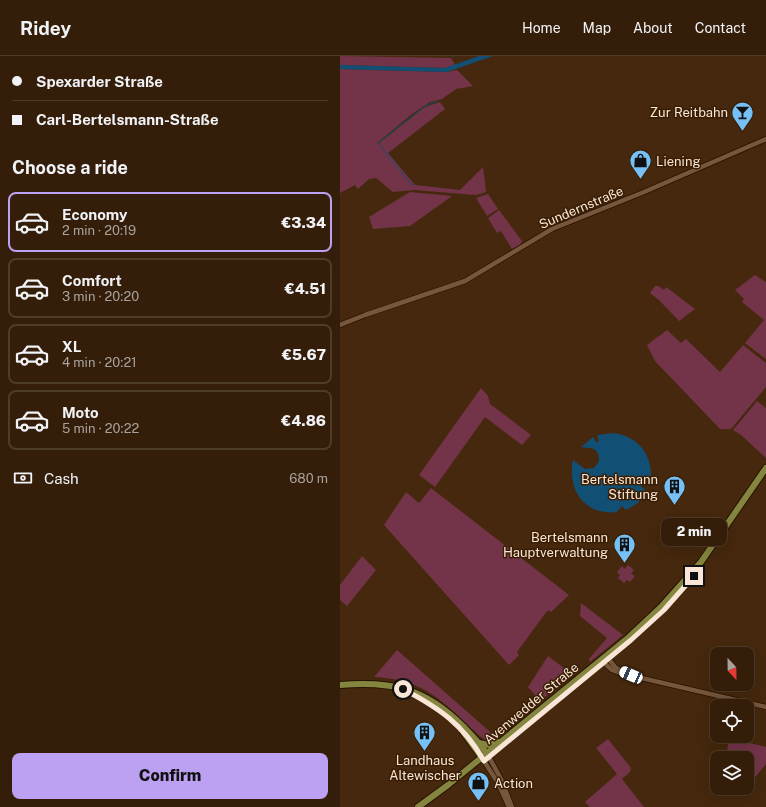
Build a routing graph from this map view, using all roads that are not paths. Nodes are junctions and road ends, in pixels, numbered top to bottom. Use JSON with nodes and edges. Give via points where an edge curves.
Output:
{"nodes":[{"id":1,"x":766,"y":139,"type":"edge"},
{"id":2,"x":340,"y":325,"type":"edge"},
{"id":3,"x":766,"y":468,"type":"edge"},
{"id":4,"x":604,"y":659,"type":"junction"},
{"id":5,"x":340,"y":685,"type":"edge"},
{"id":6,"x":403,"y":689,"type":"junction"},
{"id":7,"x":766,"y":707,"type":"edge"},
{"id":8,"x":505,"y":739,"type":"junction"},
{"id":9,"x":479,"y":743,"type":"junction"},
{"id":10,"x":485,"y":757,"type":"junction"},
{"id":11,"x":418,"y":807,"type":"edge"},
{"id":12,"x":424,"y":807,"type":"edge"},
{"id":13,"x":509,"y":807,"type":"edge"},
{"id":14,"x":512,"y":807,"type":"edge"}],
"edges":[{"from":1,"to":2,"type":"street","name":"Sundernstraße","via":[[552,229],[465,281]]},
{"from":3,"to":4,"type":"main road","via":[[687,580],[644,624]]},
{"from":4,"to":7,"type":"street","via":[[612,670]]},
{"from":4,"to":8,"type":"main road","name":"Avenwedder Straße"},
{"from":4,"to":10,"type":"main road","name":"Avenwedder Straße"},
{"from":5,"to":6,"type":"main road","via":[[373,684]]},
{"from":6,"to":9,"type":"main road","via":[[416,692],[442,707]]},
{"from":6,"to":10,"type":"main road","via":[[447,715]]},
{"from":8,"to":9,"type":"main road","via":[[490,745]]},
{"from":8,"to":10,"type":"main road","name":"Avenwedder Straße"},
{"from":9,"to":10,"type":"main road"},
{"from":10,"to":11,"type":"main road","name":"Avenwedder Straße"},
{"from":10,"to":12,"type":"main road","name":"Avenwedder Straße"},
{"from":10,"to":13,"type":"street"},
{"from":10,"to":14,"type":"street","via":[[501,779]]}]}
